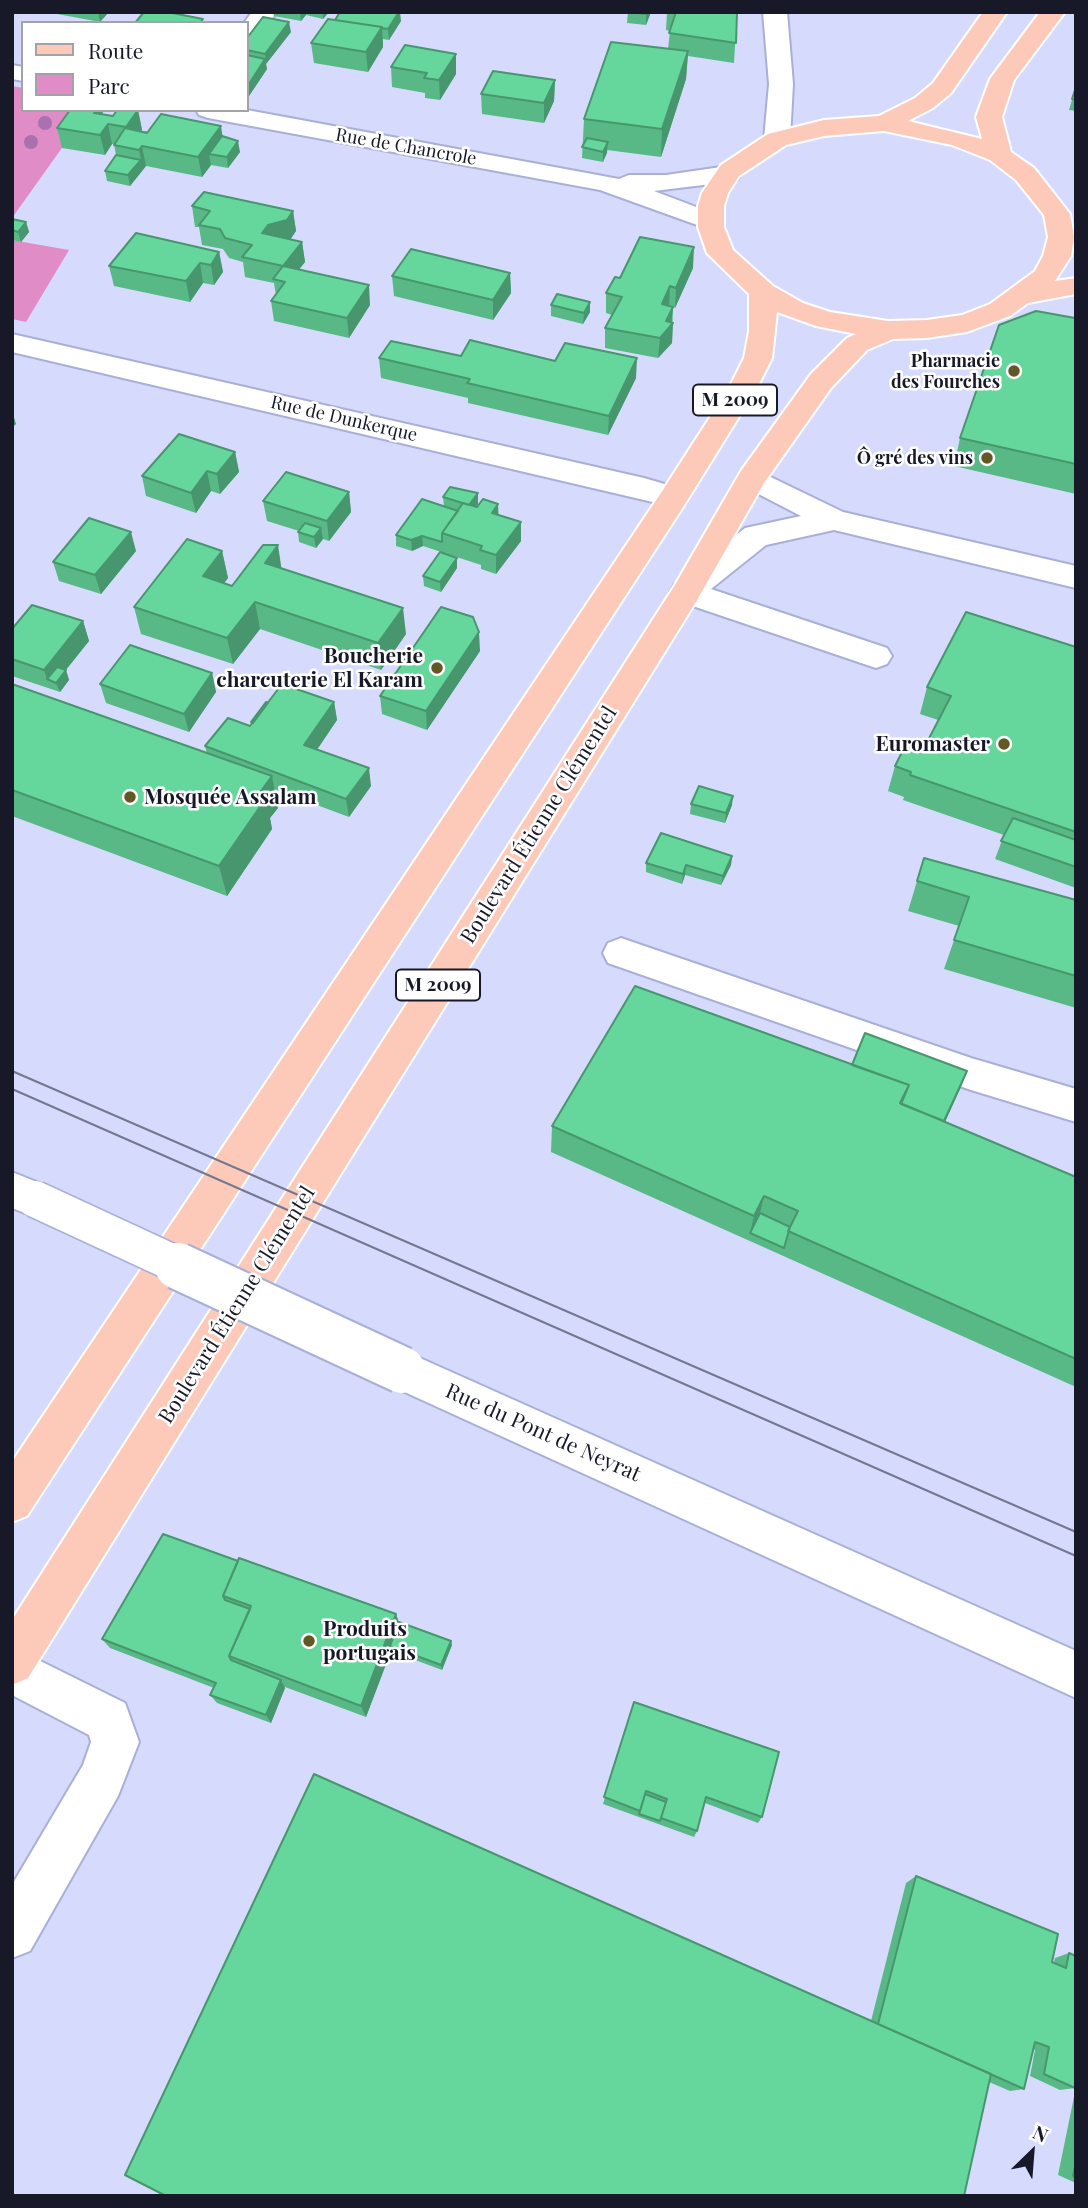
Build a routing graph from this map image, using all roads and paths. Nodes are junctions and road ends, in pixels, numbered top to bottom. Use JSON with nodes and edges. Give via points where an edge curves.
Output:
{"nodes":[{"id":1,"x":265,"y":12,"type":"edge"},
{"id":2,"x":775,"y":12,"type":"edge"},
{"id":3,"x":995,"y":12,"type":"edge"},
{"id":4,"x":1053,"y":12,"type":"edge"},
{"id":5,"x":248,"y":34,"type":"edge"},
{"id":6,"x":219,"y":112,"type":"edge"},
{"id":7,"x":884,"y":123,"type":"junction"},
{"id":8,"x":777,"y":139,"type":"junction"},
{"id":9,"x":999,"y":155,"type":"junction"},
{"id":10,"x":728,"y":174,"type":"junction"},
{"id":11,"x":605,"y":183,"type":"junction"},
{"id":12,"x":711,"y":222,"type":"junction"},
{"id":13,"x":1067,"y":223,"type":"edge"},
{"id":14,"x":1076,"y":286,"type":"edge"},
{"id":15,"x":763,"y":292,"type":"junction"},
{"id":16,"x":1022,"y":295,"type":"junction"},
{"id":17,"x":888,"y":330,"type":"junction"},
{"id":18,"x":12,"y":343,"type":"edge"},
{"id":19,"x":752,"y":478,"type":"junction"},
{"id":20,"x":674,"y":497,"type":"junction"},
{"id":21,"x":834,"y":520,"type":"junction"},
{"id":22,"x":1076,"y":577,"type":"edge"},
{"id":23,"x":686,"y":592,"type":"junction"},
{"id":24,"x":876,"y":656,"type":"dead end"},
{"id":25,"x":621,"y":953,"type":"dead end"},
{"id":26,"x":1076,"y":1106,"type":"edge"},
{"id":27,"x":23,"y":1194,"type":"edge"},
{"id":28,"x":12,"y":1501,"type":"edge"},
{"id":29,"x":12,"y":1662,"type":"edge"},
{"id":30,"x":12,"y":1670,"type":"edge"},
{"id":31,"x":1076,"y":1675,"type":"edge"},
{"id":32,"x":12,"y":1933,"type":"edge"}],
"edges":[{"from":1,"to":5,"type":"street"},
{"from":2,"to":8,"type":"street","via":[[781,84]]},
{"from":3,"to":7,"type":"main road","via":[[942,88],[924,103]]},
{"from":4,"to":9,"type":"main road","via":[[1002,79],[992,102],[989,117]]},
{"from":6,"to":11,"type":"street","name":"Rue de Chancrole"},
{"from":7,"to":8,"type":"main road","via":[[824,128]]},
{"from":7,"to":9,"type":"main road","via":[[947,136]]},
{"from":8,"to":10,"type":"main road"},
{"from":9,"to":13,"type":"main road","via":[[1025,174]]},
{"from":10,"to":11,"type":"street","name":"Rue de Chancrole","via":[[666,183]]},
{"from":10,"to":12,"type":"main road","via":[[715,193]]},
{"from":11,"to":12,"type":"street","name":"Rue de Chancrole"},
{"from":12,"to":15,"type":"main road","via":[[721,253]]},
{"from":13,"to":16,"type":"main road","via":[[1045,276]]},
{"from":14,"to":16,"type":"main road"},
{"from":15,"to":17,"type":"main road","via":[[826,320]]},
{"from":15,"to":20,"type":"main road","number":"M 2009","via":[[758,358]]},
{"from":16,"to":17,"type":"main road","via":[[967,323]]},
{"from":17,"to":19,"type":"main road","name":"Boulevard Étienne Clémentel","number":"M 2009","via":[[857,344],[840,360]]},
{"from":18,"to":20,"type":"street","name":"Rue de Dunkerque"},
{"from":19,"to":21,"type":"street"},
{"from":19,"to":23,"type":"main road","name":"Boulevard Étienne Clémentel","number":"M 2009"},
{"from":20,"to":28,"type":"main road","number":"M 2009"},
{"from":21,"to":22,"type":"street"},
{"from":21,"to":23,"type":"street","via":[[756,536]]},
{"from":23,"to":24,"type":"street"},
{"from":23,"to":29,"type":"main road","name":"Boulevard Étienne Clémentel","number":"M 2009"},
{"from":25,"to":26,"type":"street"},
{"from":27,"to":31,"type":"street","name":"Rue du Pont de Neyrat","bridge":true},
{"from":30,"to":32,"type":"street","via":[[108,1720],[115,1742],[101,1779]]}]}
